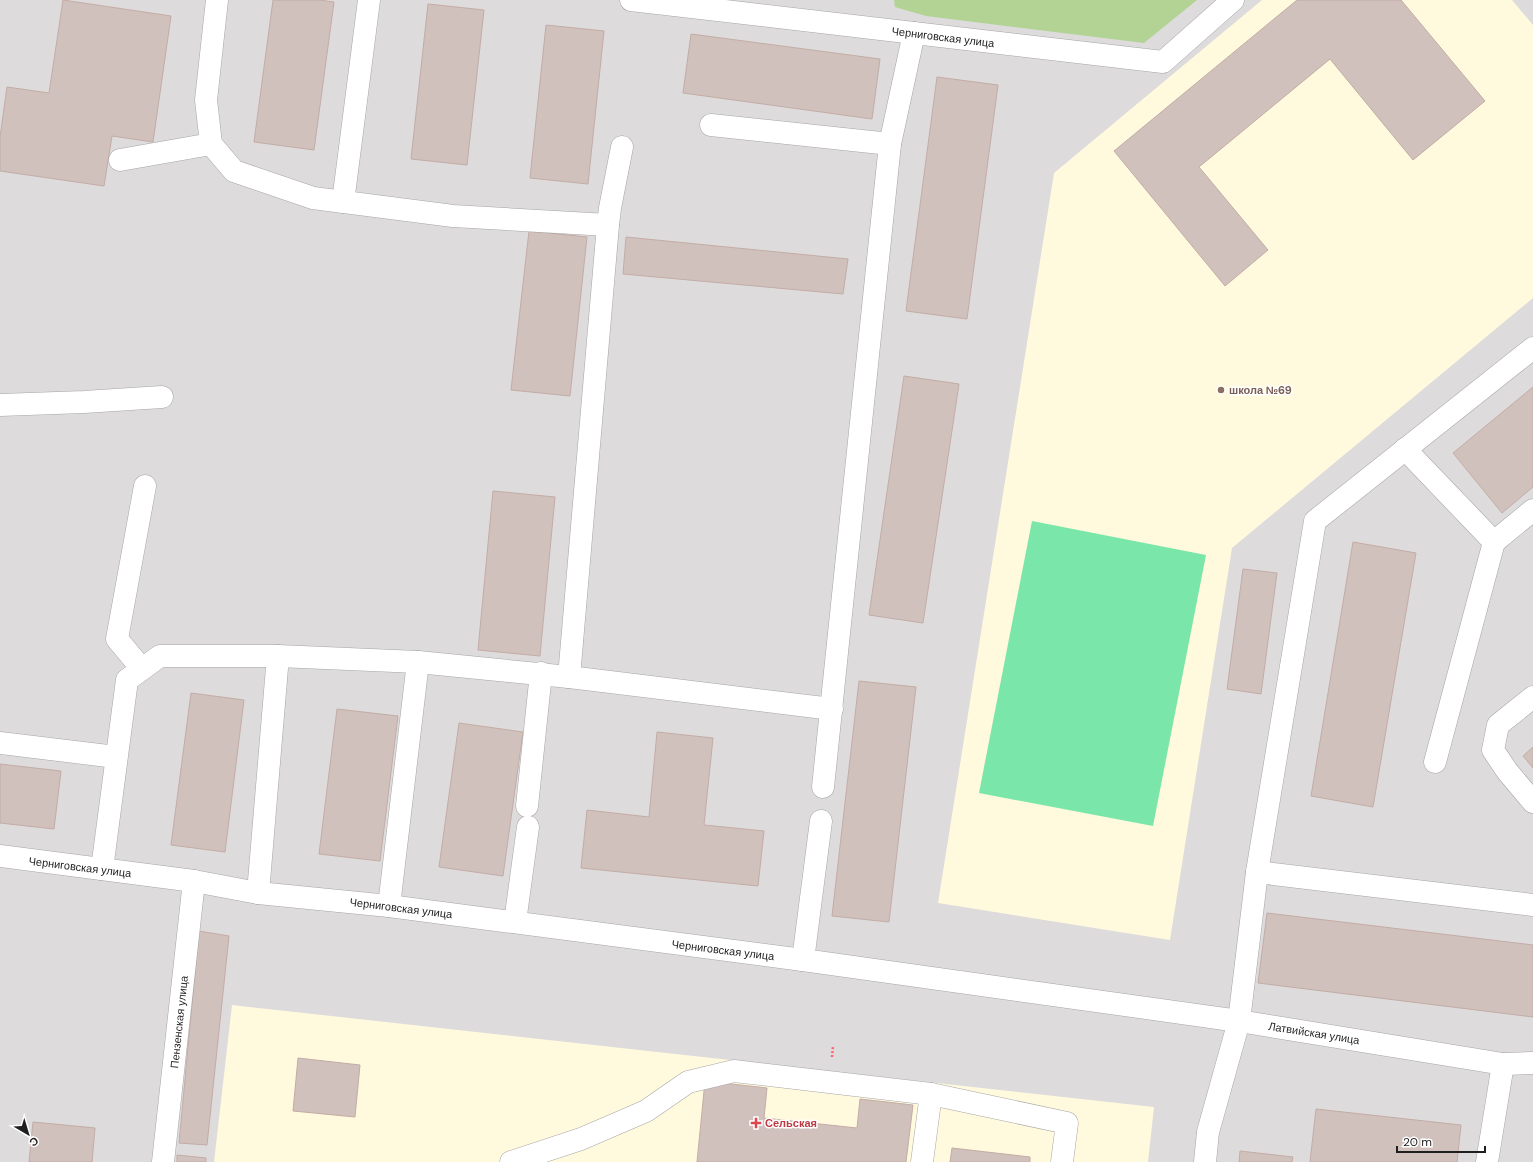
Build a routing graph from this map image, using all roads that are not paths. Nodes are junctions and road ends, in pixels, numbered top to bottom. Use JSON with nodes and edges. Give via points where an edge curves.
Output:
{"nodes":[{"id":1,"x":217,"y":0,"type":"edge"},
{"id":2,"x":369,"y":0,"type":"edge"},
{"id":3,"x":631,"y":0,"type":"edge"},
{"id":4,"x":1233,"y":0,"type":"edge"},
{"id":5,"x":914,"y":33,"type":"junction"},
{"id":6,"x":711,"y":125,"type":"dead end"},
{"id":7,"x":211,"y":144,"type":"junction"},
{"id":8,"x":890,"y":144,"type":"junction"},
{"id":9,"x":622,"y":147,"type":"dead end"},
{"id":10,"x":120,"y":160,"type":"dead end"},
{"id":11,"x":342,"y":202,"type":"junction"},
{"id":12,"x":608,"y":225,"type":"junction"},
{"id":13,"x":1533,"y":348,"type":"edge"},
{"id":14,"x":162,"y":397,"type":"dead end"},
{"id":15,"x":0,"y":405,"type":"edge"},
{"id":16,"x":1405,"y":450,"type":"junction"},
{"id":17,"x":145,"y":486,"type":"dead end"},
{"id":18,"x":1533,"y":510,"type":"edge"},
{"id":19,"x":1494,"y":542,"type":"junction"},
{"id":20,"x":278,"y":656,"type":"junction"},
{"id":21,"x":418,"y":662,"type":"junction"},
{"id":22,"x":142,"y":669,"type":"junction"},
{"id":23,"x":541,"y":673,"type":"junction"},
{"id":24,"x":569,"y":676,"type":"junction"},
{"id":25,"x":1533,"y":697,"type":"edge"},
{"id":26,"x":832,"y":709,"type":"junction"},
{"id":27,"x":0,"y":743,"type":"edge"},
{"id":28,"x":116,"y":757,"type":"junction"},
{"id":29,"x":1435,"y":762,"type":"dead end"},
{"id":30,"x":823,"y":787,"type":"dead end"},
{"id":31,"x":1533,"y":802,"type":"edge"},
{"id":32,"x":527,"y":806,"type":"dead end"},
{"id":33,"x":821,"y":821,"type":"dead end"},
{"id":34,"x":528,"y":827,"type":"dead end"},
{"id":35,"x":0,"y":856,"type":"edge"},
{"id":36,"x":102,"y":869,"type":"junction"},
{"id":37,"x":1257,"y":872,"type":"junction"},
{"id":38,"x":194,"y":881,"type":"junction"},
{"id":39,"x":258,"y":893,"type":"junction"},
{"id":40,"x":389,"y":906,"type":"junction"},
{"id":41,"x":1533,"y":906,"type":"edge"},
{"id":42,"x":515,"y":922,"type":"junction"},
{"id":43,"x":803,"y":960,"type":"junction"},
{"id":44,"x":1239,"y":1021,"type":"junction"},
{"id":45,"x":1533,"y":1063,"type":"edge"},
{"id":46,"x":1503,"y":1064,"type":"junction"},
{"id":47,"x":931,"y":1094,"type":"junction"},
{"id":48,"x":163,"y":1162,"type":"edge"},
{"id":49,"x":511,"y":1162,"type":"edge"},
{"id":50,"x":922,"y":1162,"type":"edge"},
{"id":51,"x":1062,"y":1162,"type":"edge"},
{"id":52,"x":1205,"y":1162,"type":"edge"},
{"id":53,"x":1487,"y":1162,"type":"edge"}],
"edges":[{"from":1,"to":7,"type":"street","via":[[206,100]]},
{"from":2,"to":11,"type":"street"},
{"from":3,"to":5,"type":"street","name":"Черниговская улица"},
{"from":4,"to":5,"type":"street","name":"Черниговская улица","via":[[1163,62]]},
{"from":5,"to":8,"type":"street"},
{"from":6,"to":8,"type":"street"},
{"from":7,"to":10,"type":"street"},
{"from":7,"to":11,"type":"street","via":[[234,171],[313,198]]},
{"from":8,"to":26,"type":"street"},
{"from":9,"to":12,"type":"street"},
{"from":11,"to":12,"type":"street","via":[[453,216]]},
{"from":12,"to":24,"type":"street"},
{"from":13,"to":16,"type":"street"},
{"from":14,"to":15,"type":"street"},
{"from":16,"to":19,"type":"street"},
{"from":16,"to":37,"type":"street","via":[[1315,522]]},
{"from":17,"to":22,"type":"street","via":[[117,639]]},
{"from":18,"to":19,"type":"street"},
{"from":19,"to":29,"type":"street"},
{"from":20,"to":21,"type":"street"},
{"from":20,"to":22,"type":"street","via":[[160,656]]},
{"from":20,"to":39,"type":"street"},
{"from":21,"to":23,"type":"street"},
{"from":21,"to":40,"type":"street"},
{"from":22,"to":28,"type":"street","via":[[127,680]]},
{"from":23,"to":24,"type":"street"},
{"from":23,"to":32,"type":"street"},
{"from":24,"to":26,"type":"street"},
{"from":25,"to":31,"type":"street","via":[[1498,725],[1492,750]]},
{"from":26,"to":30,"type":"street"},
{"from":27,"to":28,"type":"street"},
{"from":28,"to":36,"type":"street"},
{"from":33,"to":43,"type":"street"},
{"from":34,"to":42,"type":"street"},
{"from":35,"to":36,"type":"street","name":"Черниговская улица"},
{"from":36,"to":38,"type":"street","name":"Черниговская улица"},
{"from":37,"to":41,"type":"street"},
{"from":37,"to":44,"type":"street"},
{"from":38,"to":39,"type":"street","name":"Черниговская улица"},
{"from":38,"to":48,"type":"street","name":"Пензенская улица"},
{"from":39,"to":40,"type":"street","name":"Черниговская улица"},
{"from":40,"to":42,"type":"street","name":"Черниговская улица"},
{"from":42,"to":43,"type":"street","name":"Черниговская улица"},
{"from":43,"to":44,"type":"street","name":"Черниговская улица"},
{"from":44,"to":46,"type":"street","name":"Латвийская улица"},
{"from":44,"to":52,"type":"street","via":[[1208,1132]]},
{"from":45,"to":46,"type":"street","name":"Латвийская улица"},
{"from":46,"to":53,"type":"street"},
{"from":47,"to":49,"type":"street","via":[[734,1071],[688,1082],[646,1111],[581,1139]]},
{"from":47,"to":50,"type":"street"},
{"from":47,"to":51,"type":"street","via":[[1067,1123]]}]}
